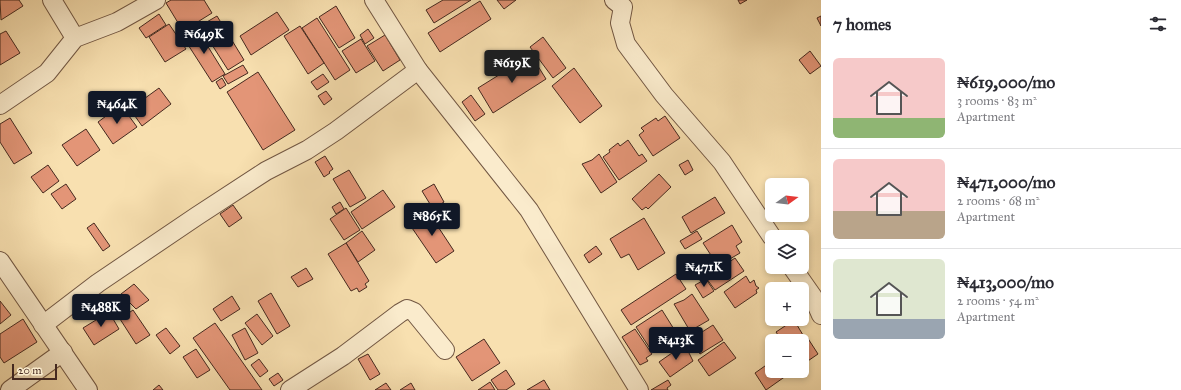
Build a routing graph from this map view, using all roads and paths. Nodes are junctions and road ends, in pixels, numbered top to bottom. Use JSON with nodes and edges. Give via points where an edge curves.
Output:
{"nodes":[{"id":1,"x":52,"y":0,"type":"edge"},
{"id":2,"x":156,"y":0,"type":"edge"},
{"id":3,"x":374,"y":0,"type":"edge"},
{"id":4,"x":624,"y":2,"type":"edge"},
{"id":5,"x":75,"y":38,"type":"junction"},
{"id":6,"x":418,"y":70,"type":"junction"},
{"id":7,"x":0,"y":105,"type":"edge"},
{"id":8,"x":767,"y":230,"type":"edge"},
{"id":9,"x":0,"y":261,"type":"edge"},
{"id":10,"x":797,"y":274,"type":"edge"},
{"id":11,"x":821,"y":315,"type":"edge"},
{"id":12,"x":43,"y":325,"type":"junction"},
{"id":13,"x":445,"y":350,"type":"dead end"},
{"id":14,"x":63,"y":352,"type":"junction"},
{"id":15,"x":10,"y":390,"type":"edge"},
{"id":16,"x":88,"y":390,"type":"edge"},
{"id":17,"x":290,"y":390,"type":"edge"},
{"id":18,"x":639,"y":390,"type":"edge"}],
"edges":[{"from":1,"to":5,"type":"street"},
{"from":2,"to":5,"type":"street","via":[[117,22]]},
{"from":3,"to":6,"type":"street"},
{"from":4,"to":8,"type":"street","via":[[620,24],[626,44],[664,95],[722,162]]},
{"from":5,"to":7,"type":"street","via":[[47,73]]},
{"from":6,"to":12,"type":"street","via":[[336,131],[197,216],[98,283]]},
{"from":6,"to":18,"type":"street","via":[[529,210]]},
{"from":9,"to":12,"type":"street"},
{"from":10,"to":11,"type":"street","via":[[813,297]]},
{"from":12,"to":14,"type":"street"},
{"from":13,"to":17,"type":"street","via":[[414,312],[407,309],[343,356]]},
{"from":14,"to":15,"type":"street"},
{"from":14,"to":16,"type":"street"}]}
